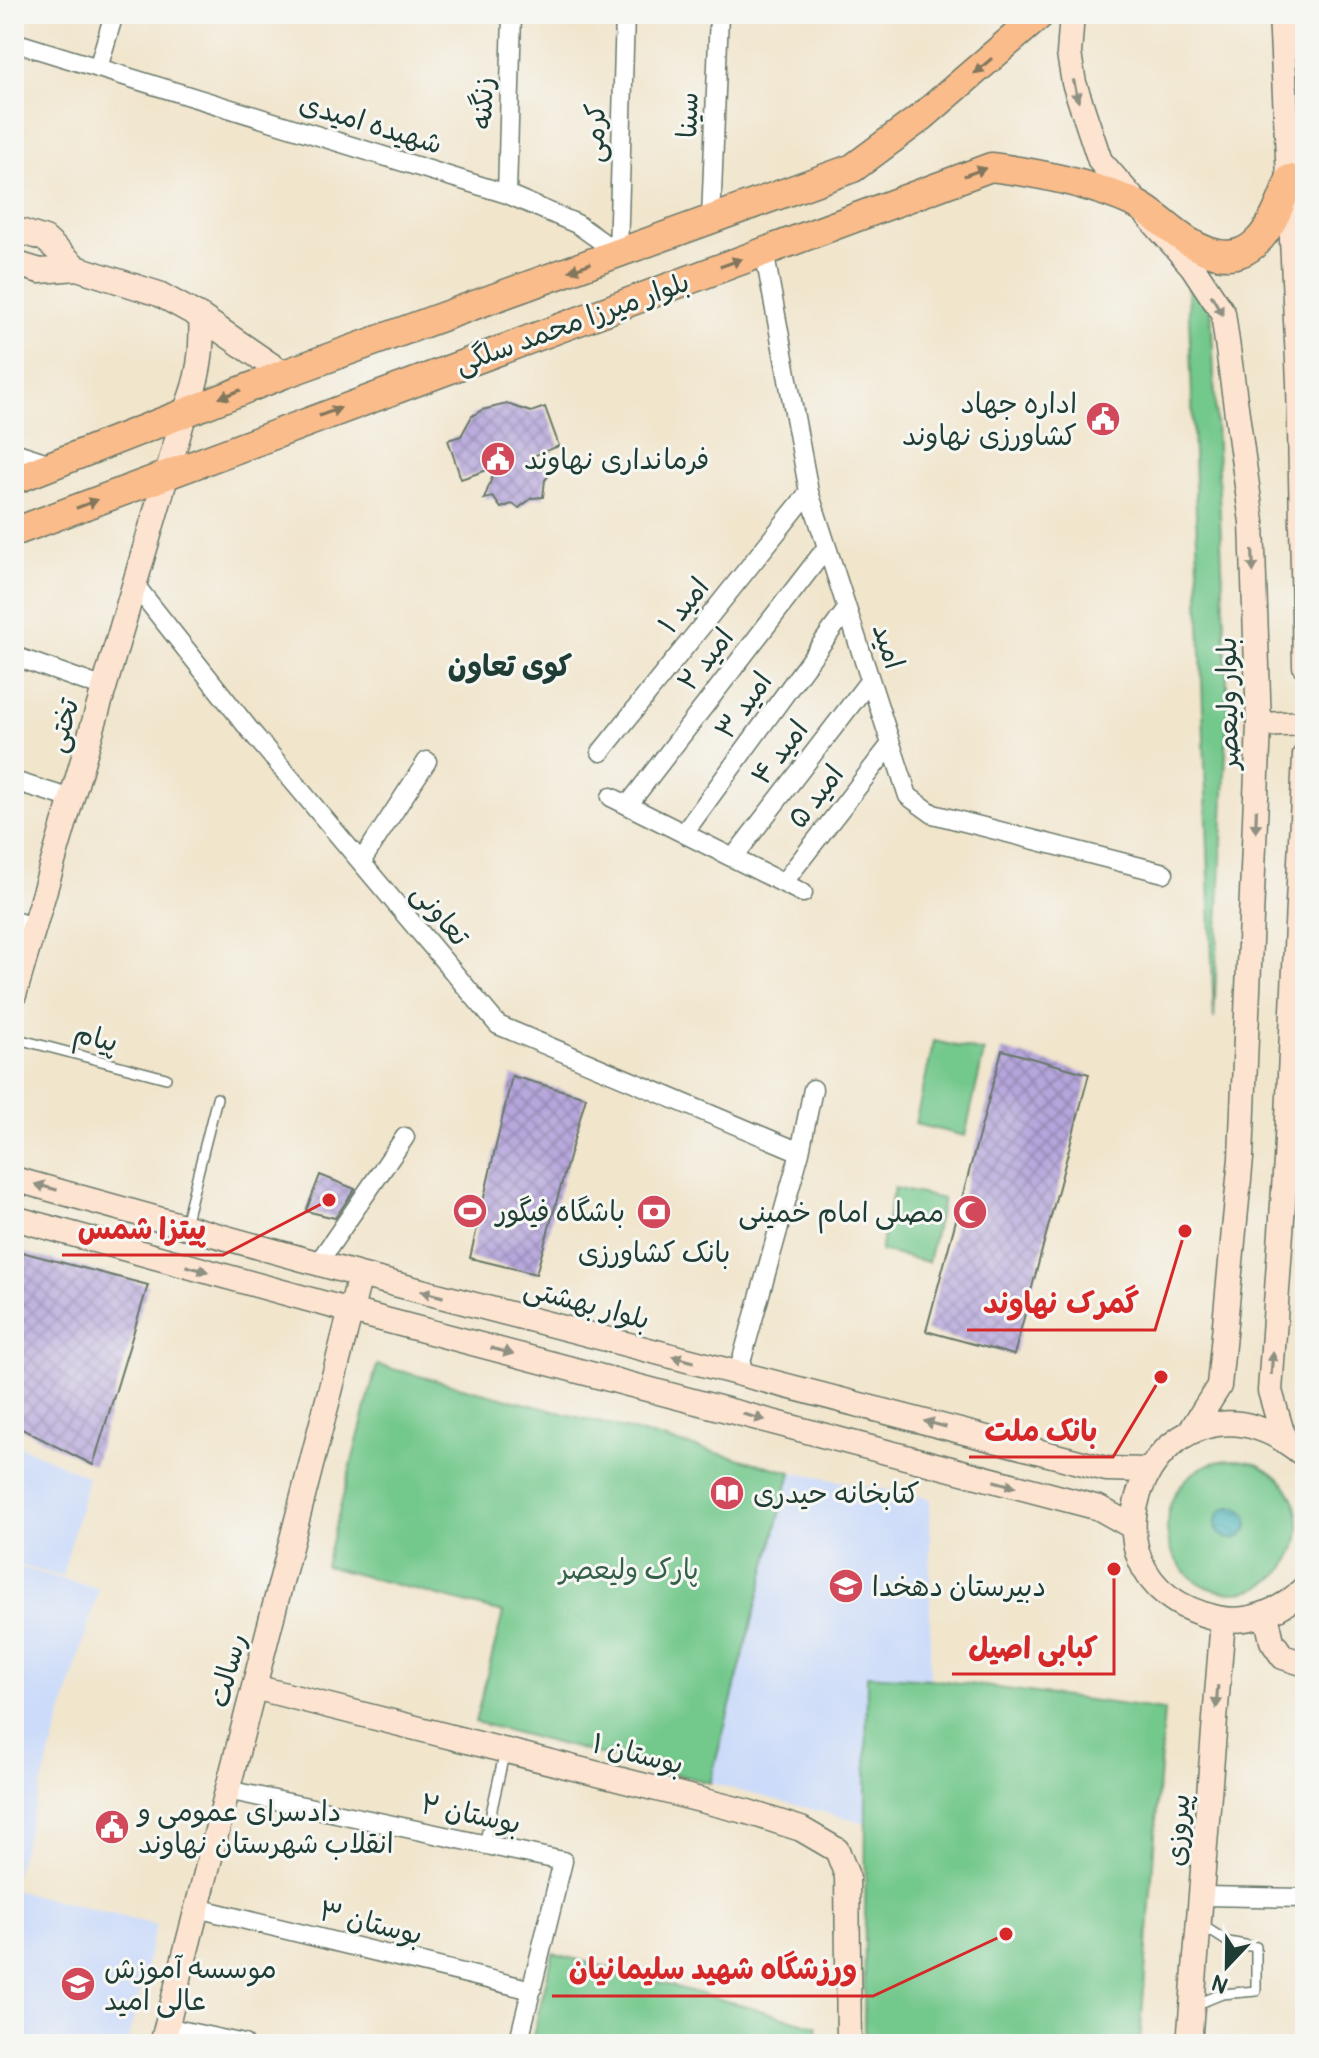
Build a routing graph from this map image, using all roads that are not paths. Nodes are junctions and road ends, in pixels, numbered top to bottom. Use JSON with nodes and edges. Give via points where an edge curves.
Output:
{"nodes":[{"id":1,"x":114,"y":14,"type":"edge"},
{"id":2,"x":512,"y":14,"type":"edge"},
{"id":3,"x":625,"y":14,"type":"edge"},
{"id":4,"x":719,"y":14,"type":"edge"},
{"id":5,"x":1041,"y":14,"type":"edge"},
{"id":6,"x":1072,"y":14,"type":"edge"},
{"id":7,"x":1281,"y":14,"type":"edge"},
{"id":8,"x":14,"y":42,"type":"edge"},
{"id":9,"x":98,"y":68,"type":"junction"},
{"id":10,"x":1290,"y":179,"type":"junction"},
{"id":11,"x":507,"y":194,"type":"junction"},
{"id":12,"x":1136,"y":203,"type":"junction"},
{"id":13,"x":711,"y":219,"type":"junction"},
{"id":14,"x":14,"y":229,"type":"edge"},
{"id":15,"x":764,"y":251,"type":"junction"},
{"id":16,"x":618,"y":253,"type":"junction"},
{"id":17,"x":14,"y":263,"type":"edge"},
{"id":18,"x":77,"y":268,"type":"junction"},
{"id":19,"x":201,"y":317,"type":"junction"},
{"id":20,"x":284,"y":374,"type":"junction"},
{"id":21,"x":1302,"y":382,"type":"edge"},
{"id":22,"x":185,"y":412,"type":"junction"},
{"id":23,"x":14,"y":452,"type":"edge"},
{"id":24,"x":51,"y":464,"type":"junction"},
{"id":25,"x":168,"y":472,"type":"junction"},
{"id":26,"x":14,"y":480,"type":"edge"},
{"id":27,"x":809,"y":492,"type":"junction"},
{"id":28,"x":14,"y":532,"type":"edge"},
{"id":29,"x":827,"y":547,"type":"junction"},
{"id":30,"x":135,"y":585,"type":"junction"},
{"id":31,"x":847,"y":609,"type":"junction"},
{"id":32,"x":14,"y":656,"type":"edge"},
{"id":33,"x":1305,"y":666,"type":"edge"},
{"id":34,"x":870,"y":680,"type":"junction"},
{"id":35,"x":104,"y":688,"type":"junction"},
{"id":36,"x":1305,"y":723,"type":"edge"},
{"id":37,"x":1259,"y":725,"type":"junction"},
{"id":38,"x":891,"y":744,"type":"junction"},
{"id":39,"x":601,"y":752,"type":"dead end"},
{"id":40,"x":1305,"y":755,"type":"edge"},
{"id":41,"x":427,"y":761,"type":"dead end"},
{"id":42,"x":14,"y":781,"type":"edge"},
{"id":43,"x":72,"y":799,"type":"junction"},
{"id":44,"x":684,"y":833,"type":"junction"},
{"id":45,"x":1304,"y":834,"type":"edge"},
{"id":46,"x":733,"y":858,"type":"junction"},
{"id":47,"x":361,"y":862,"type":"junction"},
{"id":48,"x":1164,"y":873,"type":"dead end"},
{"id":49,"x":783,"y":883,"type":"junction"},
{"id":50,"x":803,"y":893,"type":"dead end"},
{"id":51,"x":24,"y":924,"type":"edge"},
{"id":52,"x":1301,"y":951,"type":"edge"},
{"id":53,"x":14,"y":995,"type":"edge"},
{"id":54,"x":14,"y":1038,"type":"edge"},
{"id":55,"x":166,"y":1078,"type":"dead end"},
{"id":56,"x":813,"y":1089,"type":"dead end"},
{"id":57,"x":217,"y":1098,"type":"dead end"},
{"id":58,"x":405,"y":1137,"type":"dead end"},
{"id":59,"x":800,"y":1152,"type":"junction"},
{"id":60,"x":1296,"y":1160,"type":"edge"},
{"id":61,"x":14,"y":1179,"type":"edge"},
{"id":62,"x":14,"y":1218,"type":"edge"},
{"id":63,"x":185,"y":1224,"type":"junction"},
{"id":64,"x":318,"y":1263,"type":"junction"},
{"id":65,"x":360,"y":1275,"type":"junction"},
{"id":66,"x":351,"y":1311,"type":"junction"},
{"id":67,"x":738,"y":1373,"type":"junction"},
{"id":68,"x":1190,"y":1432,"type":"junction"},
{"id":69,"x":1284,"y":1439,"type":"junction"},
{"id":70,"x":1305,"y":1456,"type":"edge"},
{"id":71,"x":1147,"y":1470,"type":"junction"},
{"id":72,"x":1133,"y":1527,"type":"junction"},
{"id":73,"x":1305,"y":1587,"type":"edge"},
{"id":74,"x":1266,"y":1614,"type":"junction"},
{"id":75,"x":1223,"y":1620,"type":"junction"},
{"id":76,"x":1305,"y":1664,"type":"edge"},
{"id":77,"x":254,"y":1687,"type":"junction"},
{"id":78,"x":505,"y":1750,"type":"junction"},
{"id":79,"x":227,"y":1790,"type":"junction"},
{"id":80,"x":484,"y":1845,"type":"junction"},
{"id":81,"x":1203,"y":1896,"type":"junction"},
{"id":82,"x":1305,"y":1898,"type":"edge"},
{"id":83,"x":197,"y":1908,"type":"junction"},
{"id":84,"x":1200,"y":1924,"type":"junction"},
{"id":85,"x":532,"y":1990,"type":"junction"},
{"id":86,"x":1193,"y":2006,"type":"junction"},
{"id":87,"x":164,"y":2035,"type":"edge"},
{"id":88,"x":244,"y":2044,"type":"edge"},
{"id":89,"x":518,"y":2044,"type":"edge"},
{"id":90,"x":849,"y":2044,"type":"edge"},
{"id":91,"x":1189,"y":2044,"type":"edge"}],
"edges":[{"from":1,"to":9,"type":"street"},
{"from":2,"to":11,"type":"street","name":"زنگنه"},
{"from":3,"to":16,"type":"street","name":"کرمی"},
{"from":4,"to":13,"type":"street","name":"سینا"},
{"from":5,"to":13,"type":"main road","name":"بلوار میرزا محمد سلگی","one_way":true,"via":[[923,116],[853,168]]},
{"from":6,"to":12,"type":"main road","name":"بلوار ولیعصر","one_way":true,"via":[[1069,54],[1081,111],[1100,161]]},
{"from":7,"to":10,"type":"main road"},
{"from":8,"to":9,"type":"street","name":"شهیده امیدی"},
{"from":9,"to":11,"type":"street","name":"شهیده امیدی"},
{"from":10,"to":12,"type":"main road","name":"بلوار میرزا محمد سلگی","via":[[1275,220],[1260,241],[1239,255],[1214,255]]},
{"from":10,"to":21,"type":"main road"},
{"from":11,"to":16,"type":"street","name":"شهیده امیدی","via":[[577,224]]},
{"from":15,"to":12,"type":"main road","name":"بلوار میرزا محمد سلگی","one_way":true,"via":[[991,167],[1040,173]]},
{"from":12,"to":37,"type":"main road","name":"بلوار ولیعصر","one_way":true,"via":[[1192,266],[1223,313],[1252,522]]},
{"from":13,"to":16,"type":"main road","name":"بلوار میرزا محمد سلگی"},
{"from":14,"to":18,"type":"main road","via":[[45,239]]},
{"from":25,"to":15,"type":"main road","name":"بلوار میرزا محمد سلگی","one_way":true},
{"from":15,"to":27,"type":"street","name":"امید"},
{"from":16,"to":20,"type":"main road","name":"بلوار میرزا محمد سلگی","one_way":true},
{"from":17,"to":18,"type":"main road","via":[[40,271]]},
{"from":18,"to":19,"type":"main road","via":[[159,294]]},
{"from":19,"to":20,"type":"main road"},
{"from":19,"to":22,"type":"main road","name":"تختی","via":[[198,381]]},
{"from":20,"to":22,"type":"main road","name":"بلوار میرزا محمد سلگی","one_way":true},
{"from":21,"to":33,"type":"main road"},
{"from":22,"to":24,"type":"main road","name":"بلوار میرزا محمد سلگی"},
{"from":22,"to":25,"type":"main road","name":"تختی"},
{"from":23,"to":24,"type":"street"},
{"from":24,"to":26,"type":"main road","name":"بلوار میرزا محمد سلگی"},
{"from":28,"to":25,"type":"main road","name":"بلوار میرزا محمد سلگی","one_way":true},
{"from":25,"to":30,"type":"main road","name":"تختی"},
{"from":27,"to":29,"type":"street","name":"امید"},
{"from":27,"to":39,"type":"street","name":"امید ۱"},
{"from":29,"to":31,"type":"street","name":"امید"},
{"from":29,"to":44,"type":"street","name":"امید ۲","via":[[619,801]]},
{"from":30,"to":35,"type":"main road","name":"تختی"},
{"from":30,"to":47,"type":"street","name":"تعاونی"},
{"from":31,"to":34,"type":"street","name":"امید"},
{"from":31,"to":44,"type":"street","name":"امید ۳"},
{"from":32,"to":35,"type":"street"},
{"from":34,"to":38,"type":"street","name":"امید"},
{"from":34,"to":46,"type":"street","name":"امید ۴"},
{"from":35,"to":43,"type":"main road","name":"تختی"},
{"from":36,"to":37,"type":"main road"},
{"from":37,"to":68,"type":"main road","name":"بلوار ولیعصر","one_way":true,"via":[[1241,1158],[1219,1386]]},
{"from":38,"to":48,"type":"street","name":"امید","via":[[908,796],[933,814]]},
{"from":38,"to":49,"type":"street","name":"امید ۵"},
{"from":40,"to":45,"type":"main road"},
{"from":41,"to":47,"type":"street"},
{"from":42,"to":43,"type":"street"},
{"from":43,"to":51,"type":"main road","name":"تختی"},
{"from":44,"to":46,"type":"street"},
{"from":45,"to":52,"type":"main road"},
{"from":46,"to":49,"type":"street"},
{"from":47,"to":59,"type":"street","name":"تعاونی","via":[[498,1025]]},
{"from":49,"to":50,"type":"street"},
{"from":51,"to":53,"type":"main road","name":"تختی"},
{"from":52,"to":60,"type":"main road"},
{"from":54,"to":55,"type":"lane","name":"پیام"},
{"from":56,"to":59,"type":"street"},
{"from":57,"to":63,"type":"lane"},
{"from":58,"to":64,"type":"street"},
{"from":59,"to":67,"type":"street"},
{"from":69,"to":60,"type":"main road","one_way":true,"via":[[1270,1391]]},
{"from":63,"to":61,"type":"main road","name":"بلوار بهشتی","one_way":true},
{"from":62,"to":66,"type":"main road","one_way":true},
{"from":63,"to":64,"type":"main road","name":"بلوار بهشتی"},
{"from":64,"to":65,"type":"main road","name":"بلوار بهشتی"},
{"from":65,"to":66,"type":"main road","name":"رسالت"},
{"from":67,"to":65,"type":"main road","name":"بلوار بهشتی","one_way":true},
{"from":66,"to":72,"type":"main road","one_way":true,"via":[[1099,1508]]},
{"from":66,"to":77,"type":"main road","name":"رسالت"},
{"from":71,"to":67,"type":"main road","name":"بلوار بهشتی","one_way":true,"via":[[1106,1469]]},
{"from":68,"to":69,"type":"main road","via":[[1239,1424]]},
{"from":68,"to":71,"type":"main road"},
{"from":69,"to":70,"type":"main road"},
{"from":71,"to":72,"type":"main road","via":[[1136,1498]]},
{"from":72,"to":75,"type":"main road","via":[[1138,1555],[1171,1599]]},
{"from":73,"to":74,"type":"main road"},
{"from":74,"to":75,"type":"main road"},
{"from":74,"to":76,"type":"main road","via":[[1272,1641],[1283,1657]]},
{"from":75,"to":81,"type":"main road","name":"پیروزی","one_way":true},
{"from":77,"to":78,"type":"main road","name":"بوستان ۱"},
{"from":77,"to":79,"type":"main road","name":"رسالت"},
{"from":78,"to":80,"type":"lane"},
{"from":78,"to":90,"type":"main road","name":"بوستان ۱","via":[[748,1812],[801,1829],[837,1850],[847,1876]]},
{"from":79,"to":80,"type":"street","name":"بوستان ۲"},
{"from":79,"to":83,"type":"main road","name":"رسالت"},
{"from":80,"to":85,"type":"street","name":"بوستان ۲","via":[[563,1861]]},
{"from":81,"to":82,"type":"street"},
{"from":81,"to":84,"type":"main road","name":"پیروزی"},
{"from":83,"to":85,"type":"street","name":"بوستان ۳"},
{"from":83,"to":87,"type":"main road","name":"رسالت"},
{"from":84,"to":86,"type":"main road","name":"پیروزی"},
{"from":84,"to":86,"type":"lane","via":[[1228,1942],[1256,1947],[1256,1991],[1222,1994]]},
{"from":85,"to":89,"type":"street"},
{"from":86,"to":91,"type":"main road","name":"پیروزی"},
{"from":87,"to":88,"type":"street"}]}
